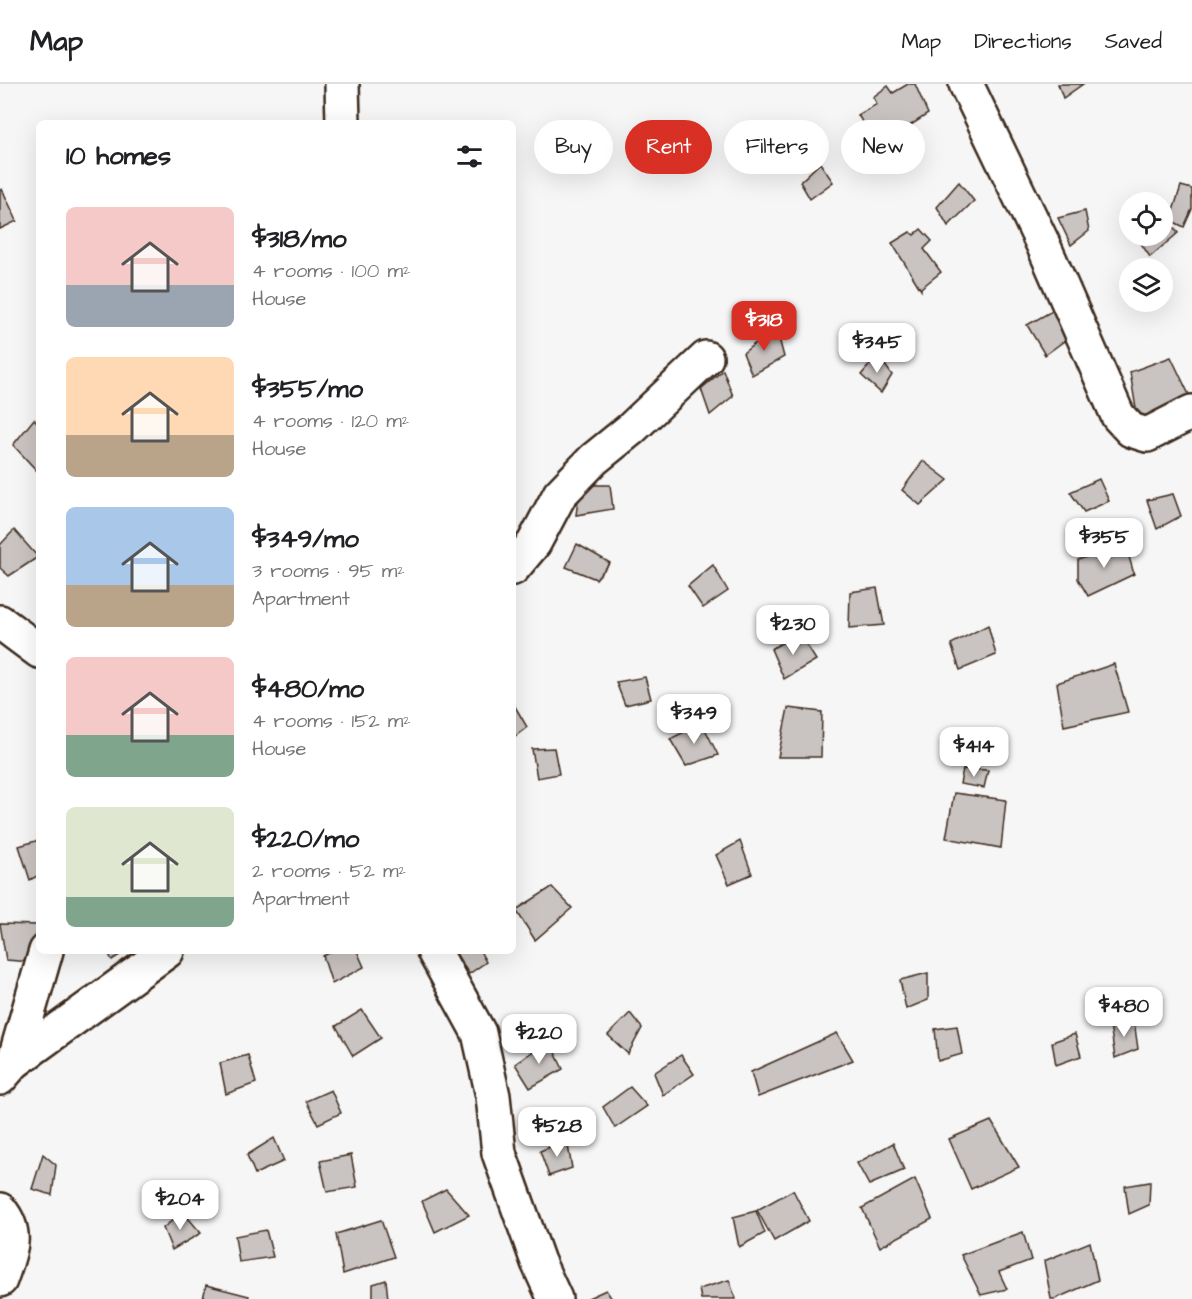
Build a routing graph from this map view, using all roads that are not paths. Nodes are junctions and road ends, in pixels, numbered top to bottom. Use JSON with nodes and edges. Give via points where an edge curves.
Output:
{"nodes":[{"id":1,"x":342,"y":84,"type":"edge"},
{"id":2,"x":966,"y":84,"type":"edge"},
{"id":3,"x":344,"y":120,"type":"edge"},
{"id":4,"x":706,"y":358,"type":"dead end"},
{"id":5,"x":1192,"y":412,"type":"edge"},
{"id":6,"x":516,"y":564,"type":"edge"},
{"id":7,"x":0,"y":622,"type":"edge"},
{"id":8,"x":36,"y":649,"type":"edge"},
{"id":9,"x":45,"y":954,"type":"edge"},
{"id":10,"x":163,"y":954,"type":"edge"},
{"id":11,"x":436,"y":954,"type":"edge"},
{"id":12,"x":7,"y":1070,"type":"edge"},
{"id":13,"x":0,"y":1210,"type":"edge"},
{"id":14,"x":0,"y":1280,"type":"edge"},
{"id":15,"x":555,"y":1299,"type":"edge"}],
"edges":[{"from":1,"to":3,"type":"street"},
{"from":2,"to":5,"type":"street","via":[[1042,242],[1118,416],[1131,430],[1147,435]]},
{"from":4,"to":6,"type":"street","via":[[560,494],[534,543]]},
{"from":7,"to":8,"type":"street"},
{"from":9,"to":12,"type":"street"},
{"from":10,"to":12,"type":"street"},
{"from":11,"to":15,"type":"street","via":[[478,1033],[493,1096],[499,1153]]},
{"from":13,"to":14,"type":"street","via":[[7,1218],[13,1241]]}]}
